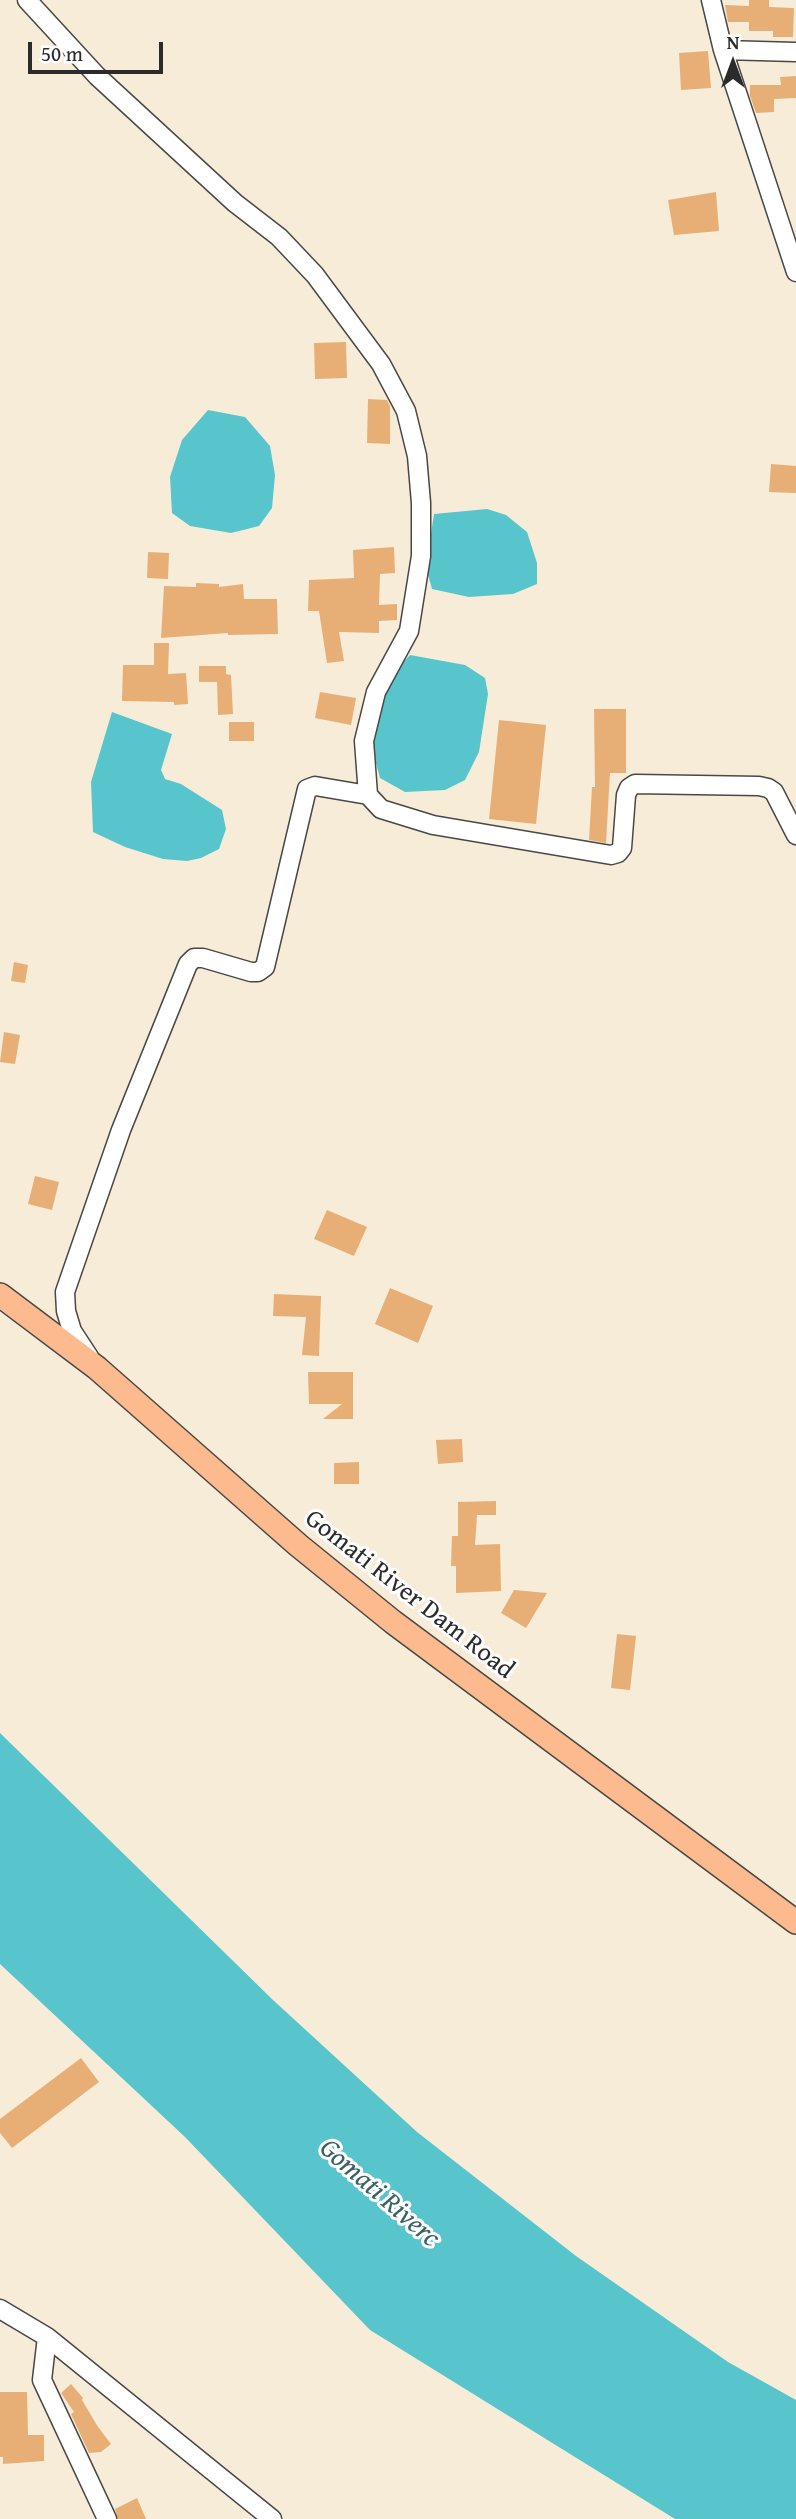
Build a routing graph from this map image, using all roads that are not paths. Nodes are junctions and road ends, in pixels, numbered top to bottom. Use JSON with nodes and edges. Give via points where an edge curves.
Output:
{"nodes":[{"id":1,"x":27,"y":0,"type":"edge"},
{"id":2,"x":710,"y":0,"type":"edge"},
{"id":3,"x":723,"y":50,"type":"junction"},
{"id":4,"x":796,"y":52,"type":"edge"},
{"id":5,"x":796,"y":272,"type":"edge"},
{"id":6,"x":368,"y":795,"type":"junction"},
{"id":7,"x":796,"y":835,"type":"edge"},
{"id":8,"x":0,"y":1295,"type":"edge"},
{"id":9,"x":97,"y":1368,"type":"junction"},
{"id":10,"x":796,"y":1922,"type":"edge"},
{"id":11,"x":0,"y":2309,"type":"edge"},
{"id":12,"x":47,"y":2337,"type":"junction"},
{"id":13,"x":107,"y":2519,"type":"edge"},
{"id":14,"x":272,"y":2519,"type":"edge"}],
"edges":[{"from":1,"to":6,"type":"street","via":[[97,76],[279,237],[315,275],[381,364],[407,411],[417,456],[421,556],[409,631],[376,692],[364,741]]},
{"from":2,"to":3,"type":"street"},
{"from":3,"to":4,"type":"street"},
{"from":3,"to":5,"type":"street"},
{"from":6,"to":7,"type":"street","via":[[381,809],[433,825],[611,855],[622,848],[626,795],[635,784],[760,786],[774,792]]},
{"from":6,"to":9,"type":"street","via":[[315,786],[307,789],[265,967],[251,972],[203,958],[188,964],[121,1130],[65,1292],[72,1331]]},
{"from":8,"to":9,"type":"main road","name":"Gomati River Dam Road"},
{"from":9,"to":10,"type":"main road","name":"Gomati River Dam Road","via":[[393,1622]]},
{"from":11,"to":12,"type":"street"},
{"from":12,"to":13,"type":"street","via":[[42,2381]]},
{"from":12,"to":14,"type":"street"}]}
